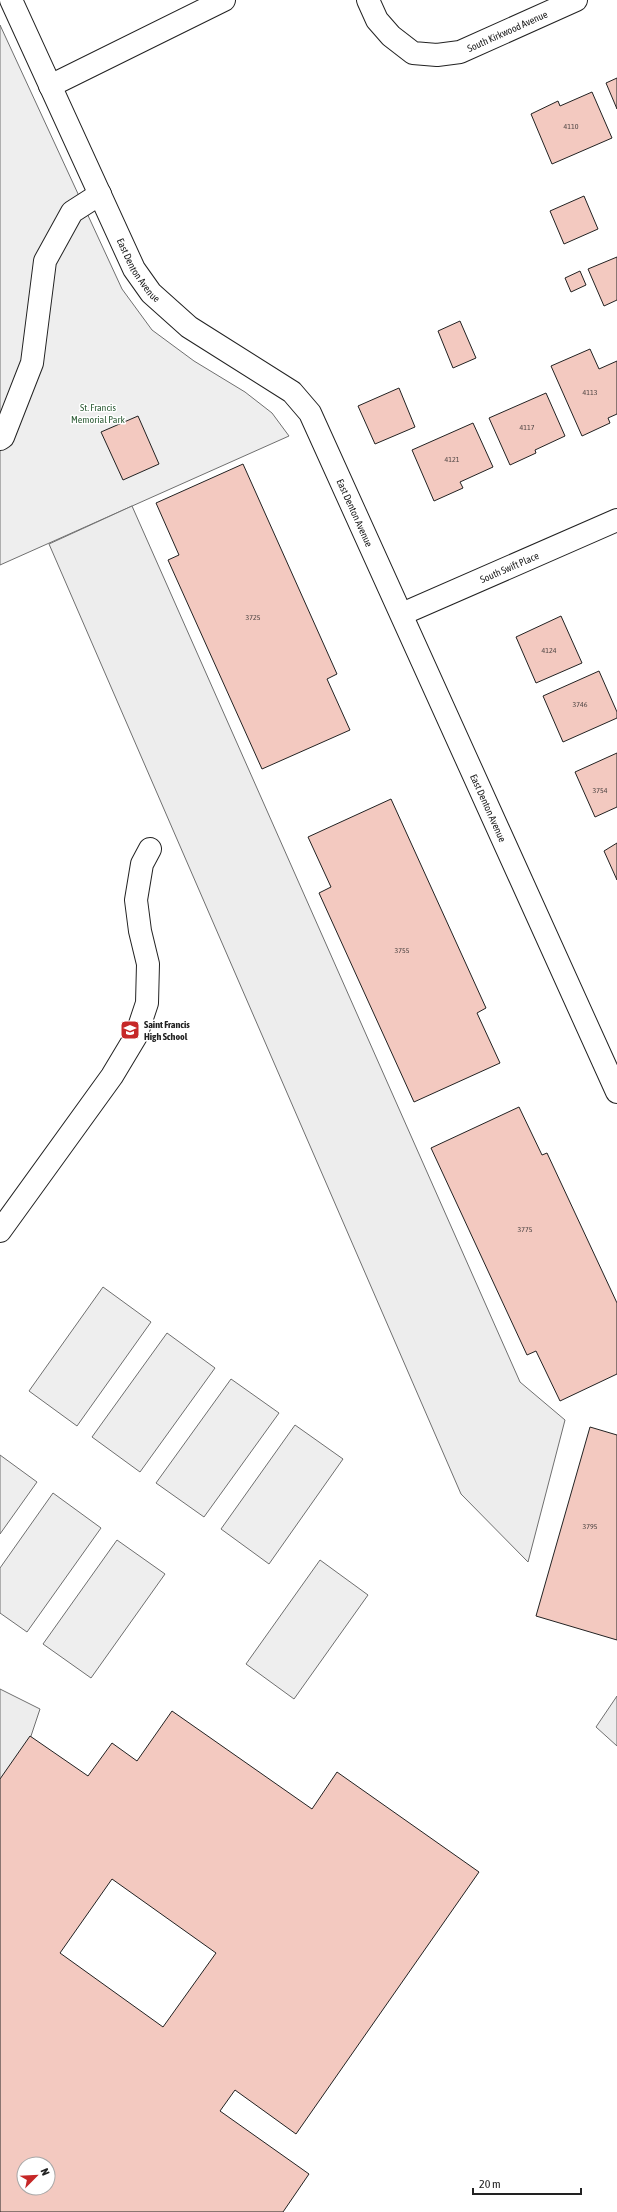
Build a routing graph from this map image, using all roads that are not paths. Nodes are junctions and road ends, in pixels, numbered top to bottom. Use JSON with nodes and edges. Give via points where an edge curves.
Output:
{"nodes":[{"id":1,"x":11,"y":0,"type":"edge"},
{"id":2,"x":224,"y":0,"type":"edge"},
{"id":3,"x":368,"y":0,"type":"edge"},
{"id":4,"x":576,"y":0,"type":"edge"},
{"id":5,"x":50,"y":86,"type":"junction"},
{"id":6,"x":100,"y":194,"type":"junction"},
{"id":7,"x":0,"y":439,"type":"edge"},
{"id":8,"x":617,"y":520,"type":"edge"},
{"id":9,"x":402,"y":614,"type":"junction"},
{"id":10,"x":150,"y":848,"type":"dead end"},
{"id":11,"x":617,"y":1092,"type":"edge"},
{"id":12,"x":0,"y":1231,"type":"edge"}],
"edges":[{"from":1,"to":5,"type":"street","name":"East Denton Avenue"},
{"from":2,"to":5,"type":"street"},
{"from":3,"to":4,"type":"street","name":"South Kirkwood Avenue","via":[[377,20],[391,36],[413,53],[437,55],[460,52]]},
{"from":5,"to":6,"type":"street","name":"East Denton Avenue"},
{"from":6,"to":7,"type":"street","via":[[72,212],[45,261],[32,363]]},
{"from":6,"to":9,"type":"street","name":"East Denton Avenue","via":[[134,269],[151,293],[190,327],[292,392],[310,413]]},
{"from":8,"to":9,"type":"street","name":"South Swift Place"},
{"from":9,"to":11,"type":"street","name":"East Denton Avenue"},
{"from":10,"to":12,"type":"street","via":[[142,864],[136,900],[148,964],[146,1003],[136,1036],[112,1076]]}]}
